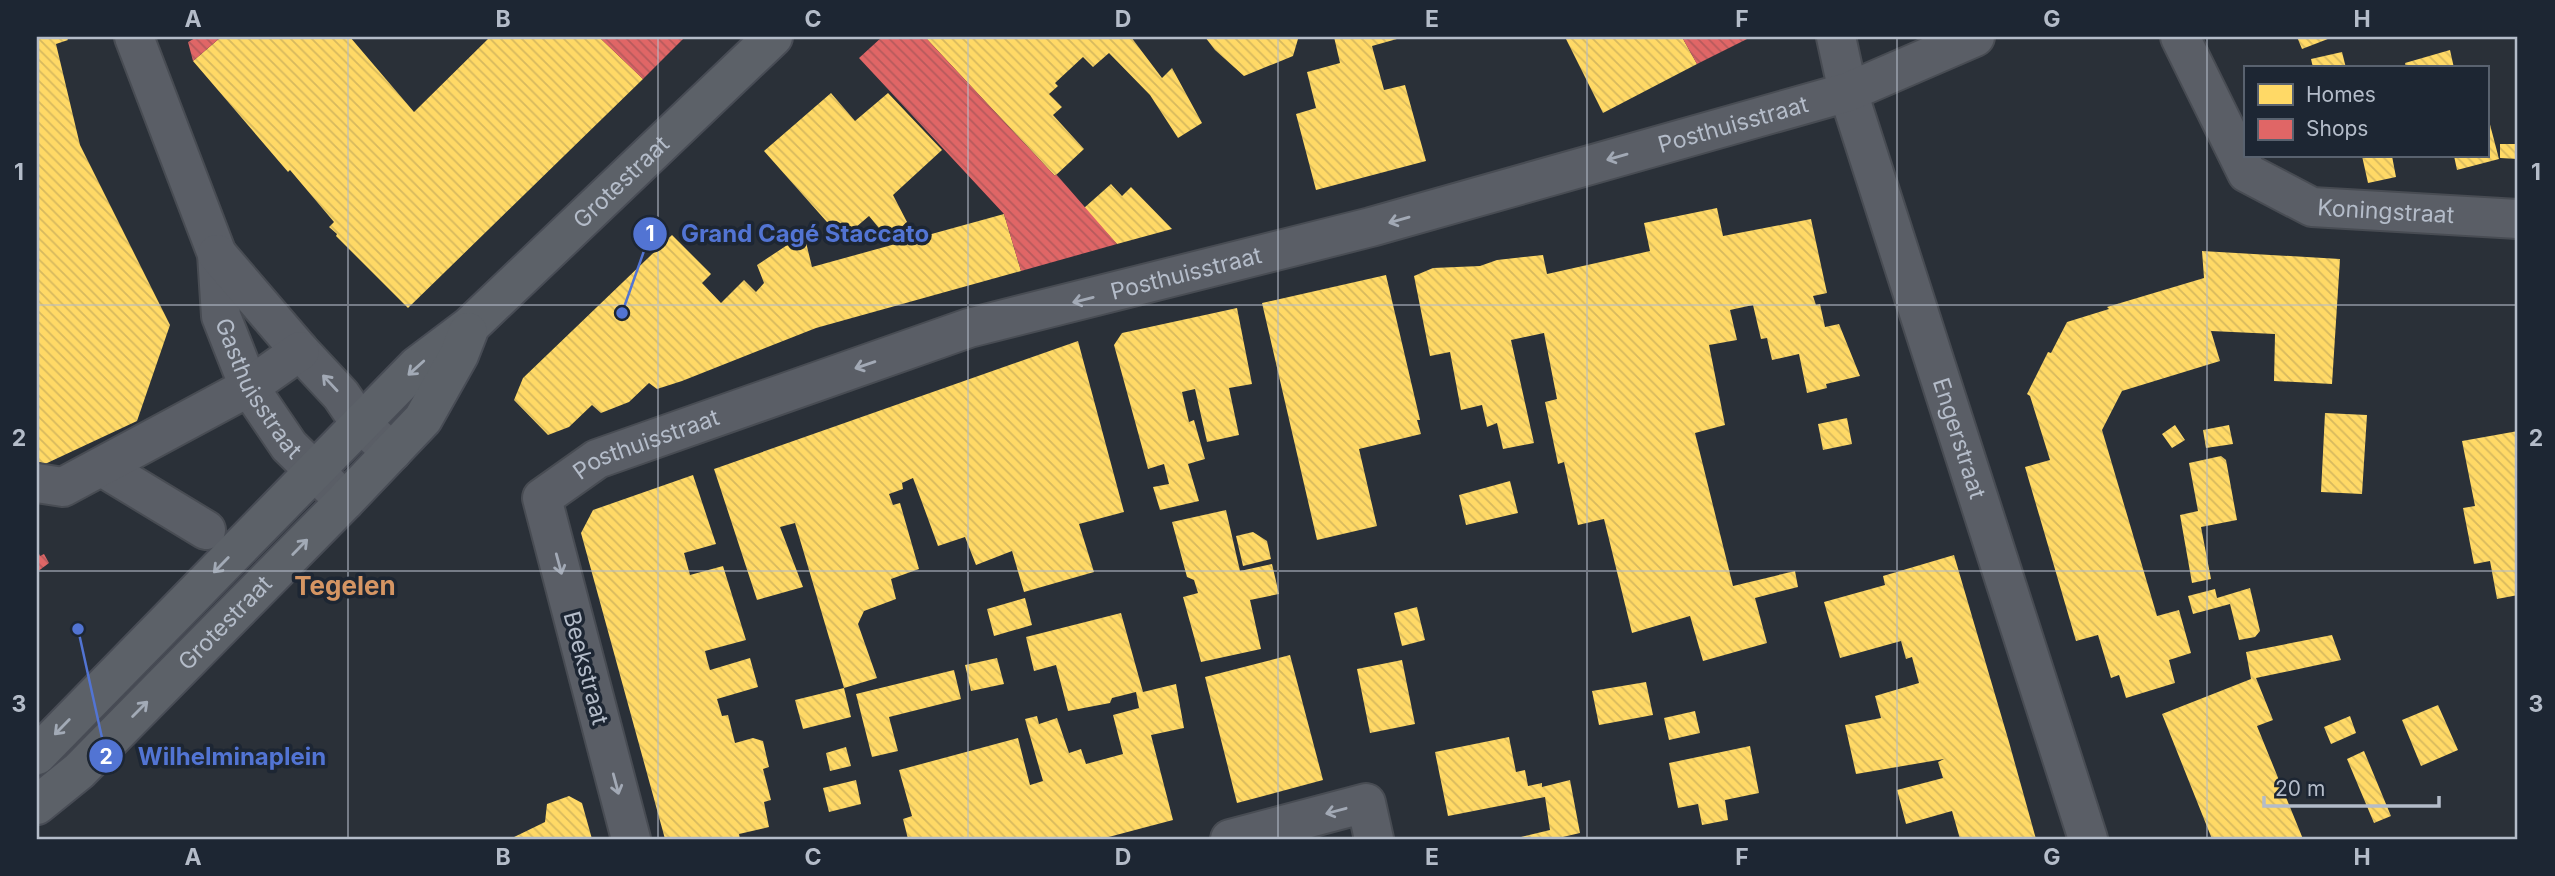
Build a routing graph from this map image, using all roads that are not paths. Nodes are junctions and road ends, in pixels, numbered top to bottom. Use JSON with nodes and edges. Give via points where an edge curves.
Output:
{"nodes":[{"id":1,"x":134,"y":37,"type":"edge"},
{"id":2,"x":773,"y":37,"type":"edge"},
{"id":3,"x":1836,"y":37,"type":"edge"},
{"id":4,"x":1975,"y":37,"type":"edge"},
{"id":5,"x":2180,"y":37,"type":"edge"},
{"id":6,"x":1848,"y":92,"type":"junction"},
{"id":7,"x":2518,"y":219,"type":"edge"},
{"id":8,"x":217,"y":254,"type":"junction"},
{"id":9,"x":470,"y":326,"type":"junction"},
{"id":10,"x":300,"y":351,"type":"junction"},
{"id":11,"x":249,"y":387,"type":"junction"},
{"id":12,"x":360,"y":423,"type":"junction"},
{"id":13,"x":392,"y":452,"type":"junction"},
{"id":14,"x":102,"y":467,"type":"junction"},
{"id":15,"x":314,"y":472,"type":"junction"},
{"id":16,"x":37,"y":483,"type":"edge"},
{"id":17,"x":542,"y":498,"type":"joint"},
{"id":18,"x":345,"y":501,"type":"junction"},
{"id":19,"x":206,"y":530,"type":"dead end"},
{"id":20,"x":37,"y":755,"type":"edge"},
{"id":21,"x":37,"y":805,"type":"edge"},
{"id":22,"x":631,"y":839,"type":"edge"},
{"id":23,"x":1230,"y":839,"type":"edge"},
{"id":24,"x":1374,"y":839,"type":"edge"},
{"id":25,"x":2088,"y":839,"type":"edge"}],
"edges":[{"from":1,"to":8,"type":"street","name":"Gasthuisstraat"},
{"from":2,"to":9,"type":"main road","name":"Grotestraat"},
{"from":3,"to":6,"type":"street","name":"Engerstraat"},
{"from":4,"to":6,"type":"street","name":"Posthuisstraat"},
{"from":5,"to":7,"type":"street","name":"Koningstraat","via":[[2247,173],[2312,207]]},
{"from":6,"to":17,"type":"street","name":"Posthuisstraat","one_way":true,"via":[[1371,228],[969,328],[597,459]]},
{"from":6,"to":25,"type":"street","name":"Engerstraat"},
{"from":8,"to":10,"type":"street","name":"Gasthuisstraat"},
{"from":8,"to":11,"type":"street","name":"Gasthuisstraat","via":[[221,316]]},
{"from":9,"to":12,"type":"main road","name":"Grotestraat","one_way":true,"via":[[417,366]]},
{"from":9,"to":13,"type":"main road","name":"Grotestraat","via":[[423,419]]},
{"from":10,"to":11,"type":"street"},
{"from":12,"to":10,"type":"street","name":"Gasthuisstraat","one_way":true},
{"from":11,"to":14,"type":"street"},
{"from":11,"to":15,"type":"street","name":"Gasthuisstraat","via":[[289,446]]},
{"from":12,"to":13,"type":"street","name":"Gasthuisstraat"},
{"from":12,"to":15,"type":"main road","name":"Grotestraat"},
{"from":13,"to":18,"type":"main road","name":"Grotestraat"},
{"from":14,"to":16,"type":"street","via":[[63,487]]},
{"from":14,"to":19,"type":"street"},
{"from":15,"to":18,"type":"street","name":"Gasthuisstraat"},
{"from":15,"to":20,"type":"main road","name":"Grotestraat","one_way":true},
{"from":17,"to":22,"type":"street","name":"Beekstraat","one_way":true},
{"from":21,"to":18,"type":"main road","name":"Grotestraat","one_way":true,"via":[[79,771]]},
{"from":24,"to":23,"type":"street","one_way":true,"via":[[1367,803]]}]}
